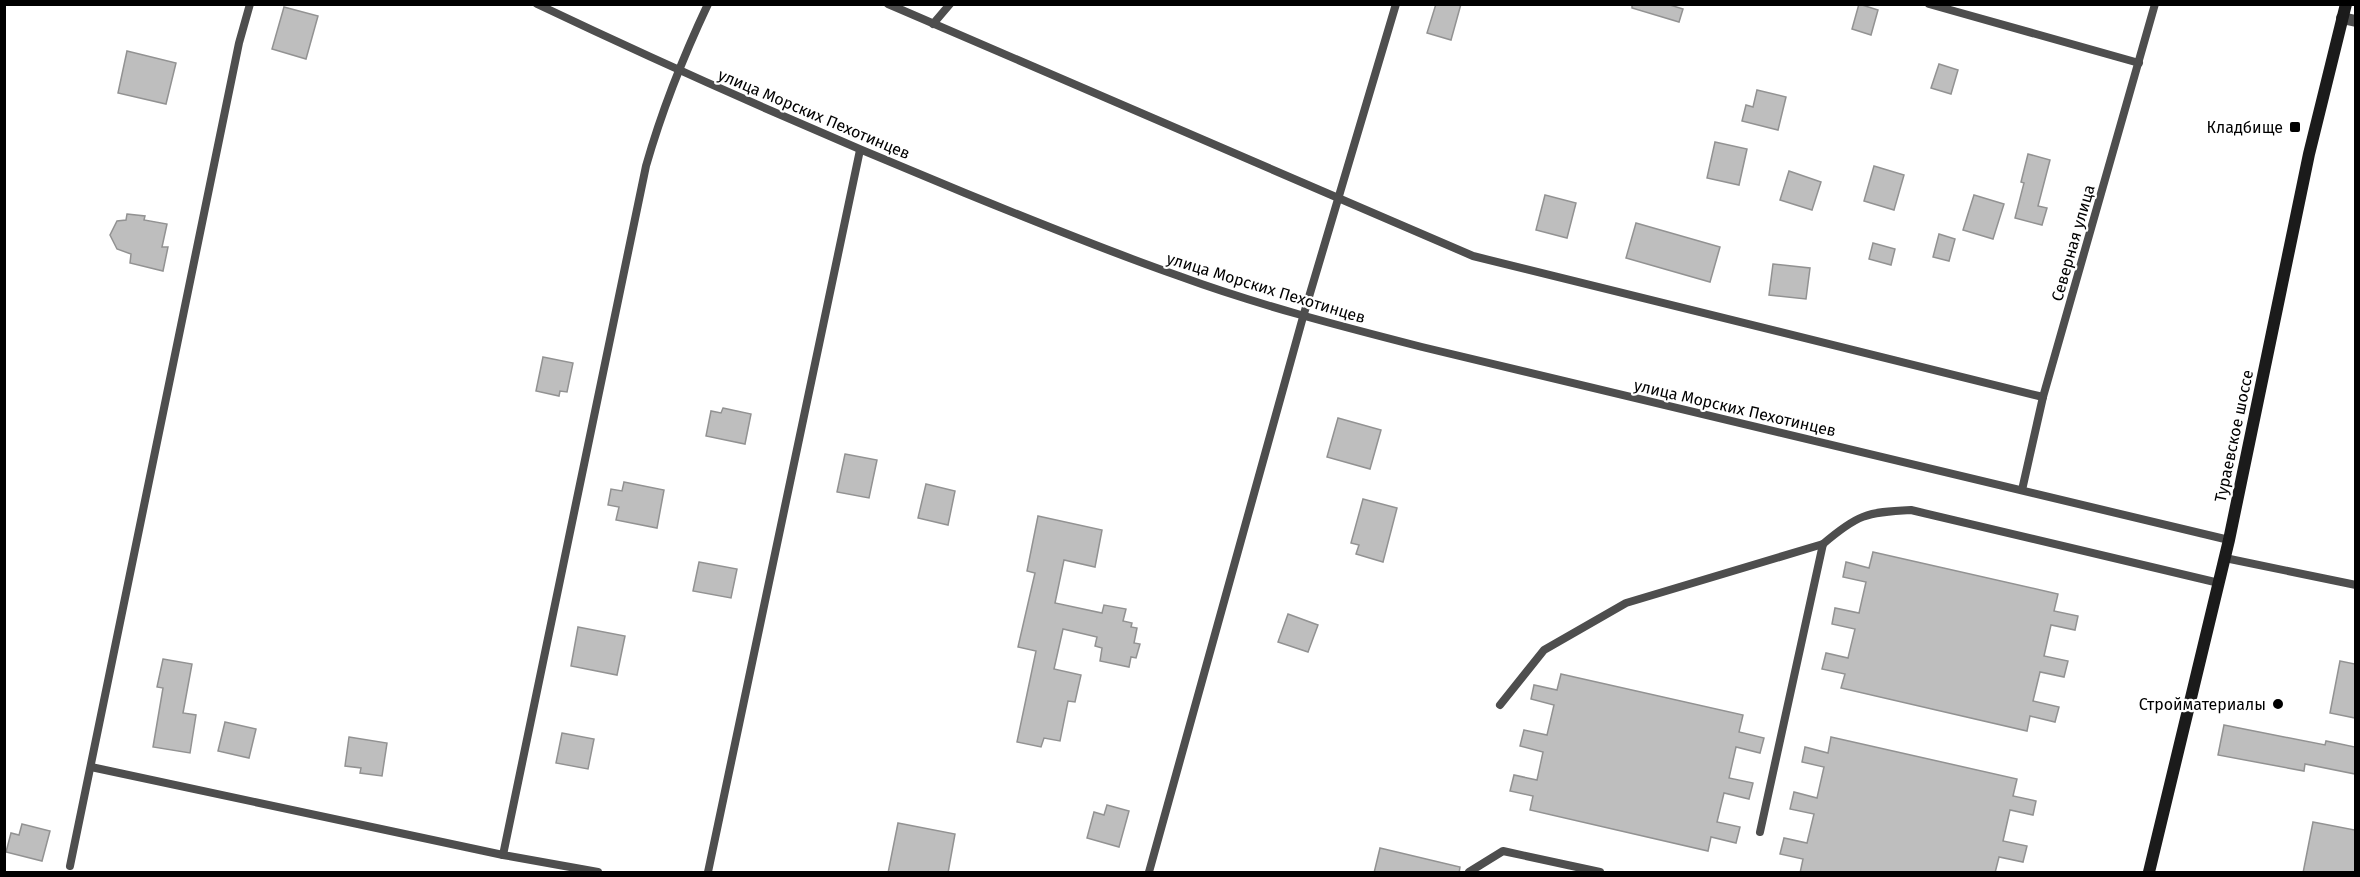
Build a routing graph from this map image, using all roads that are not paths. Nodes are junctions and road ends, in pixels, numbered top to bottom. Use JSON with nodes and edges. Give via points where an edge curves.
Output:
{"nodes":[{"id":1,"x":250,"y":4,"type":"edge"},
{"id":2,"x":537,"y":4,"type":"edge"},
{"id":3,"x":708,"y":4,"type":"edge"},
{"id":4,"x":888,"y":4,"type":"edge"},
{"id":5,"x":950,"y":4,"type":"edge"},
{"id":6,"x":1396,"y":4,"type":"edge"},
{"id":7,"x":1929,"y":4,"type":"edge"},
{"id":8,"x":2155,"y":4,"type":"edge"},
{"id":9,"x":2346,"y":4,"type":"edge"},
{"id":10,"x":2342,"y":18,"type":"junction"},
{"id":11,"x":2355,"y":21,"type":"edge"},
{"id":12,"x":933,"y":24,"type":"junction"},
{"id":13,"x":2139,"y":63,"type":"junction"},
{"id":14,"x":677,"y":70,"type":"junction"},
{"id":15,"x":860,"y":150,"type":"junction"},
{"id":16,"x":1340,"y":197,"type":"junction"},
{"id":17,"x":1303,"y":316,"type":"junction"},
{"id":18,"x":2043,"y":397,"type":"junction"},
{"id":19,"x":2022,"y":490,"type":"junction"},
{"id":20,"x":2229,"y":540,"type":"junction"},
{"id":21,"x":1823,"y":544,"type":"junction"},
{"id":22,"x":2225,"y":558,"type":"junction"},
{"id":23,"x":2219,"y":583,"type":"junction"},
{"id":24,"x":2355,"y":585,"type":"edge"},
{"id":25,"x":1500,"y":705,"type":"dead end"},
{"id":26,"x":91,"y":767,"type":"junction"},
{"id":27,"x":1760,"y":832,"type":"dead end"},
{"id":28,"x":503,"y":855,"type":"junction"},
{"id":29,"x":70,"y":866,"type":"dead end"},
{"id":30,"x":598,"y":873,"type":"edge"},
{"id":31,"x":708,"y":873,"type":"edge"},
{"id":32,"x":1149,"y":873,"type":"edge"},
{"id":33,"x":1469,"y":873,"type":"edge"},
{"id":34,"x":1600,"y":873,"type":"edge"},
{"id":35,"x":2149,"y":873,"type":"edge"}],
"edges":[{"from":1,"to":26,"type":"lane"},
{"from":2,"to":14,"type":"lane","name":"улица Морских Пехотинцев"},
{"from":3,"to":14,"type":"lane"},
{"from":4,"to":12,"type":"lane"},
{"from":5,"to":12,"type":"lane"},
{"from":6,"to":16,"type":"lane"},
{"from":7,"to":13,"type":"lane"},
{"from":8,"to":13,"type":"lane","name":"Северная улица"},
{"from":9,"to":10,"type":"main road","name":"Тураевское шоссе"},
{"from":10,"to":11,"type":"street"},
{"from":10,"to":20,"type":"main road","name":"Тураевское шоссе","via":[[2309,154]]},
{"from":12,"to":16,"type":"lane"},
{"from":13,"to":18,"type":"lane","name":"Северная улица"},
{"from":14,"to":15,"type":"lane","name":"улица Морских Пехотинцев"},
{"from":14,"to":28,"type":"lane","via":[[646,166]]},
{"from":15,"to":17,"type":"lane","name":"улица Морских Пехотинцев","via":[[1075,238]]},
{"from":15,"to":31,"type":"lane"},
{"from":16,"to":17,"type":"lane"},
{"from":16,"to":18,"type":"lane","via":[[1473,255]]},
{"from":17,"to":19,"type":"lane","name":"улица Морских Пехотинцев"},
{"from":17,"to":32,"type":"lane"},
{"from":18,"to":19,"type":"lane","name":"Северная улица"},
{"from":19,"to":20,"type":"lane","name":"улица Морских Пехотинцев"},
{"from":20,"to":22,"type":"main road","name":"Тураевское шоссе"},
{"from":21,"to":23,"type":"lane","via":[[1846,524],[1875,512],[1911,510]]},
{"from":21,"to":25,"type":"lane","via":[[1626,603],[1544,651]]},
{"from":21,"to":27,"type":"lane"},
{"from":22,"to":23,"type":"main road","name":"Тураевское шоссе"},
{"from":22,"to":24,"type":"lane"},
{"from":23,"to":35,"type":"main road","name":"Тураевское шоссе"},
{"from":26,"to":28,"type":"lane"},
{"from":26,"to":29,"type":"lane"},
{"from":28,"to":30,"type":"lane"},
{"from":33,"to":34,"type":"lane","via":[[1503,850]]}]}
